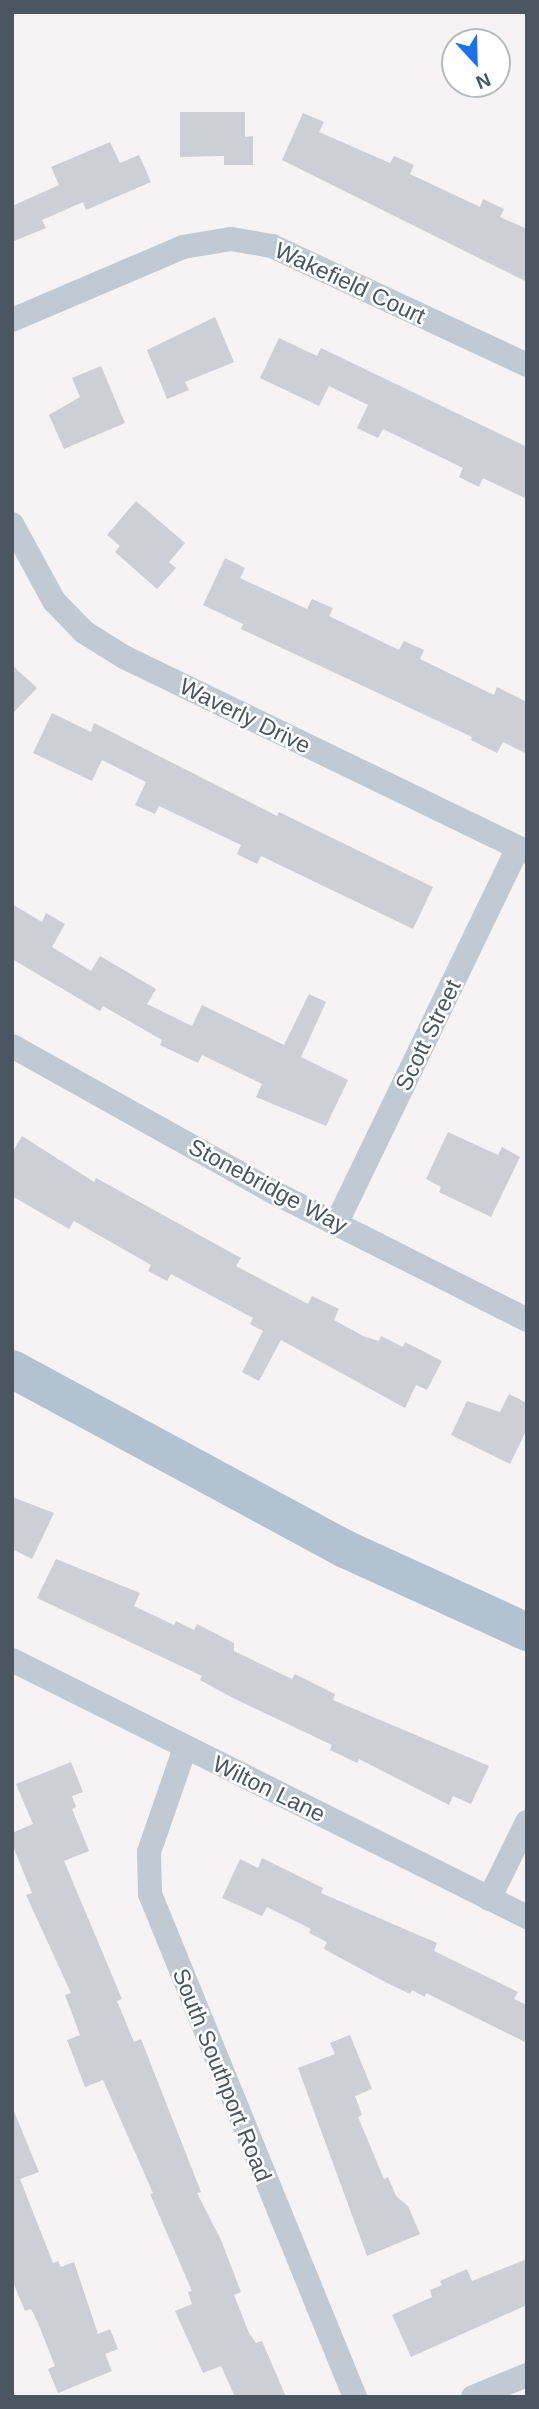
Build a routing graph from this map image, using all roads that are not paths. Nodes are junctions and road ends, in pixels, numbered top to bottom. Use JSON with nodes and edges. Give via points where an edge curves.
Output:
{"nodes":[{"id":1,"x":12,"y":320,"type":"edge"},
{"id":2,"x":527,"y":366,"type":"edge"},
{"id":3,"x":12,"y":524,"type":"edge"},
{"id":4,"x":522,"y":850,"type":"edge"},
{"id":5,"x":12,"y":1046,"type":"edge"},
{"id":6,"x":337,"y":1222,"type":"junction"},
{"id":7,"x":527,"y":1320,"type":"edge"},
{"id":8,"x":12,"y":1369,"type":"edge"},
{"id":9,"x":527,"y":1632,"type":"edge"},
{"id":10,"x":12,"y":1660,"type":"edge"},
{"id":11,"x":185,"y":1748,"type":"junction"},
{"id":12,"x":527,"y":1822,"type":"edge"},
{"id":13,"x":489,"y":1899,"type":"junction"},
{"id":14,"x":527,"y":1917,"type":"edge"},
{"id":15,"x":527,"y":2375,"type":"edge"},
{"id":16,"x":355,"y":2397,"type":"edge"},
{"id":17,"x":473,"y":2397,"type":"edge"}],
"edges":[{"from":1,"to":2,"type":"street","name":"Wakefield Court","via":[[183,247],[231,239],[272,246]]},
{"from":3,"to":4,"type":"street","name":"Waverly Drive","via":[[54,601],[94,638],[124,657]]},
{"from":4,"to":6,"type":"street","name":"Scott Street"},
{"from":5,"to":6,"type":"street","name":"Stonebridge Way","via":[[271,1191]]},
{"from":6,"to":7,"type":"street","name":"Stonebridge Way"},
{"from":8,"to":9,"type":"main road","via":[[345,1549]]},
{"from":10,"to":11,"type":"street","name":"Wilton Lane"},
{"from":11,"to":13,"type":"street","name":"Wilton Lane"},
{"from":11,"to":16,"type":"street","name":"South Southport Road","via":[[149,1852],[150,1894]]},
{"from":12,"to":13,"type":"street"},
{"from":13,"to":14,"type":"street","name":"Wilton Lane"},
{"from":15,"to":17,"type":"street"}]}
